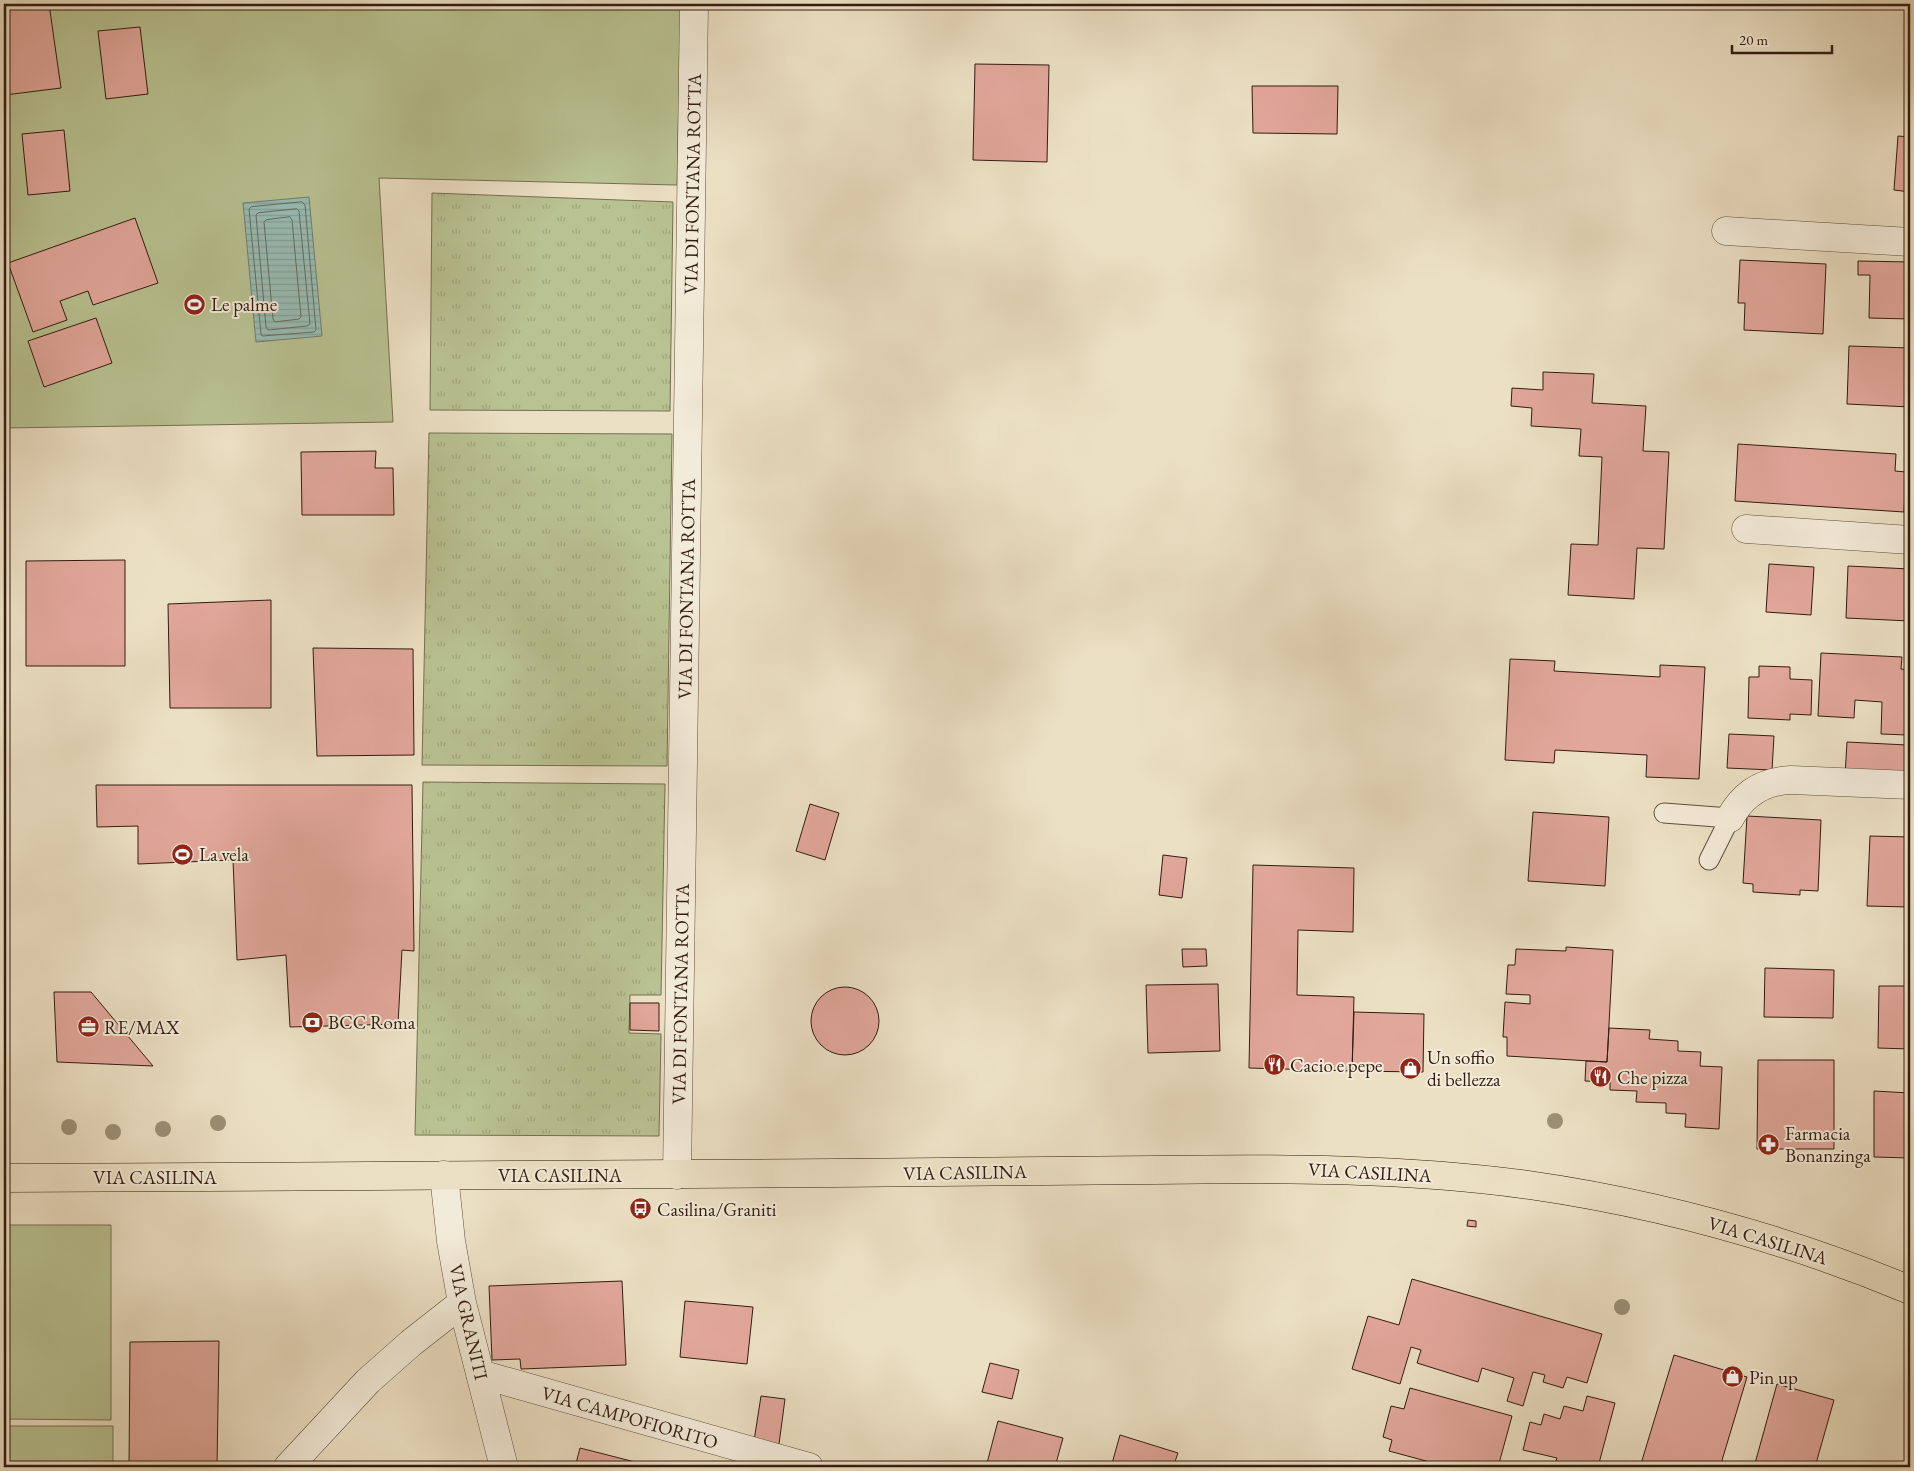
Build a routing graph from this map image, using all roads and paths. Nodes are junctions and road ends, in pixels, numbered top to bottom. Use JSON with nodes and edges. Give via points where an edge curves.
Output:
{"nodes":[{"id":1,"x":694,"y":4,"type":"edge"},
{"id":2,"x":1726,"y":231,"type":"dead end"},
{"id":3,"x":1910,"y":242,"type":"edge"},
{"id":4,"x":1746,"y":529,"type":"dead end"},
{"id":5,"x":1910,"y":540,"type":"edge"},
{"id":6,"x":1910,"y":785,"type":"edge"},
{"id":7,"x":1664,"y":813,"type":"dead end"},
{"id":8,"x":1730,"y":818,"type":"junction"},
{"id":9,"x":1709,"y":860,"type":"dead end"},
{"id":10,"x":444,"y":1175,"type":"junction"},
{"id":11,"x":677,"y":1175,"type":"junction"},
{"id":12,"x":4,"y":1178,"type":"edge"},
{"id":13,"x":1910,"y":1290,"type":"edge"},
{"id":14,"x":462,"y":1303,"type":"junction"},
{"id":15,"x":480,"y":1374,"type":"junction"},
{"id":16,"x":288,"y":1467,"type":"edge"},
{"id":17,"x":504,"y":1467,"type":"edge"},
{"id":18,"x":808,"y":1467,"type":"edge"}],
"edges":[{"from":1,"to":11,"type":"street","name":"VIA DI FONTANA ROTTA"},
{"from":2,"to":3,"type":"street"},
{"from":4,"to":5,"type":"street"},
{"from":6,"to":8,"type":"street","via":[[1777,782],[1751,792]]},
{"from":7,"to":8,"type":"lane"},
{"from":8,"to":9,"type":"lane"},
{"from":10,"to":11,"type":"main road","name":"VIA CASILINA"},
{"from":10,"to":12,"type":"main road","name":"VIA CASILINA"},
{"from":10,"to":14,"type":"street","name":"VIA GRANITI"},
{"from":11,"to":13,"type":"main road","name":"VIA CASILINA","via":[[1264,1169],[1378,1171],[1472,1179],[1613,1199],[1702,1219],[1782,1242]]},
{"from":14,"to":15,"type":"street","name":"VIA GRANITI"},
{"from":14,"to":16,"type":"street","via":[[368,1381]]},
{"from":15,"to":17,"type":"street","name":"VIA GRANITI"},
{"from":15,"to":18,"type":"street","name":"VIA CAMPOFIORITO"}]}
